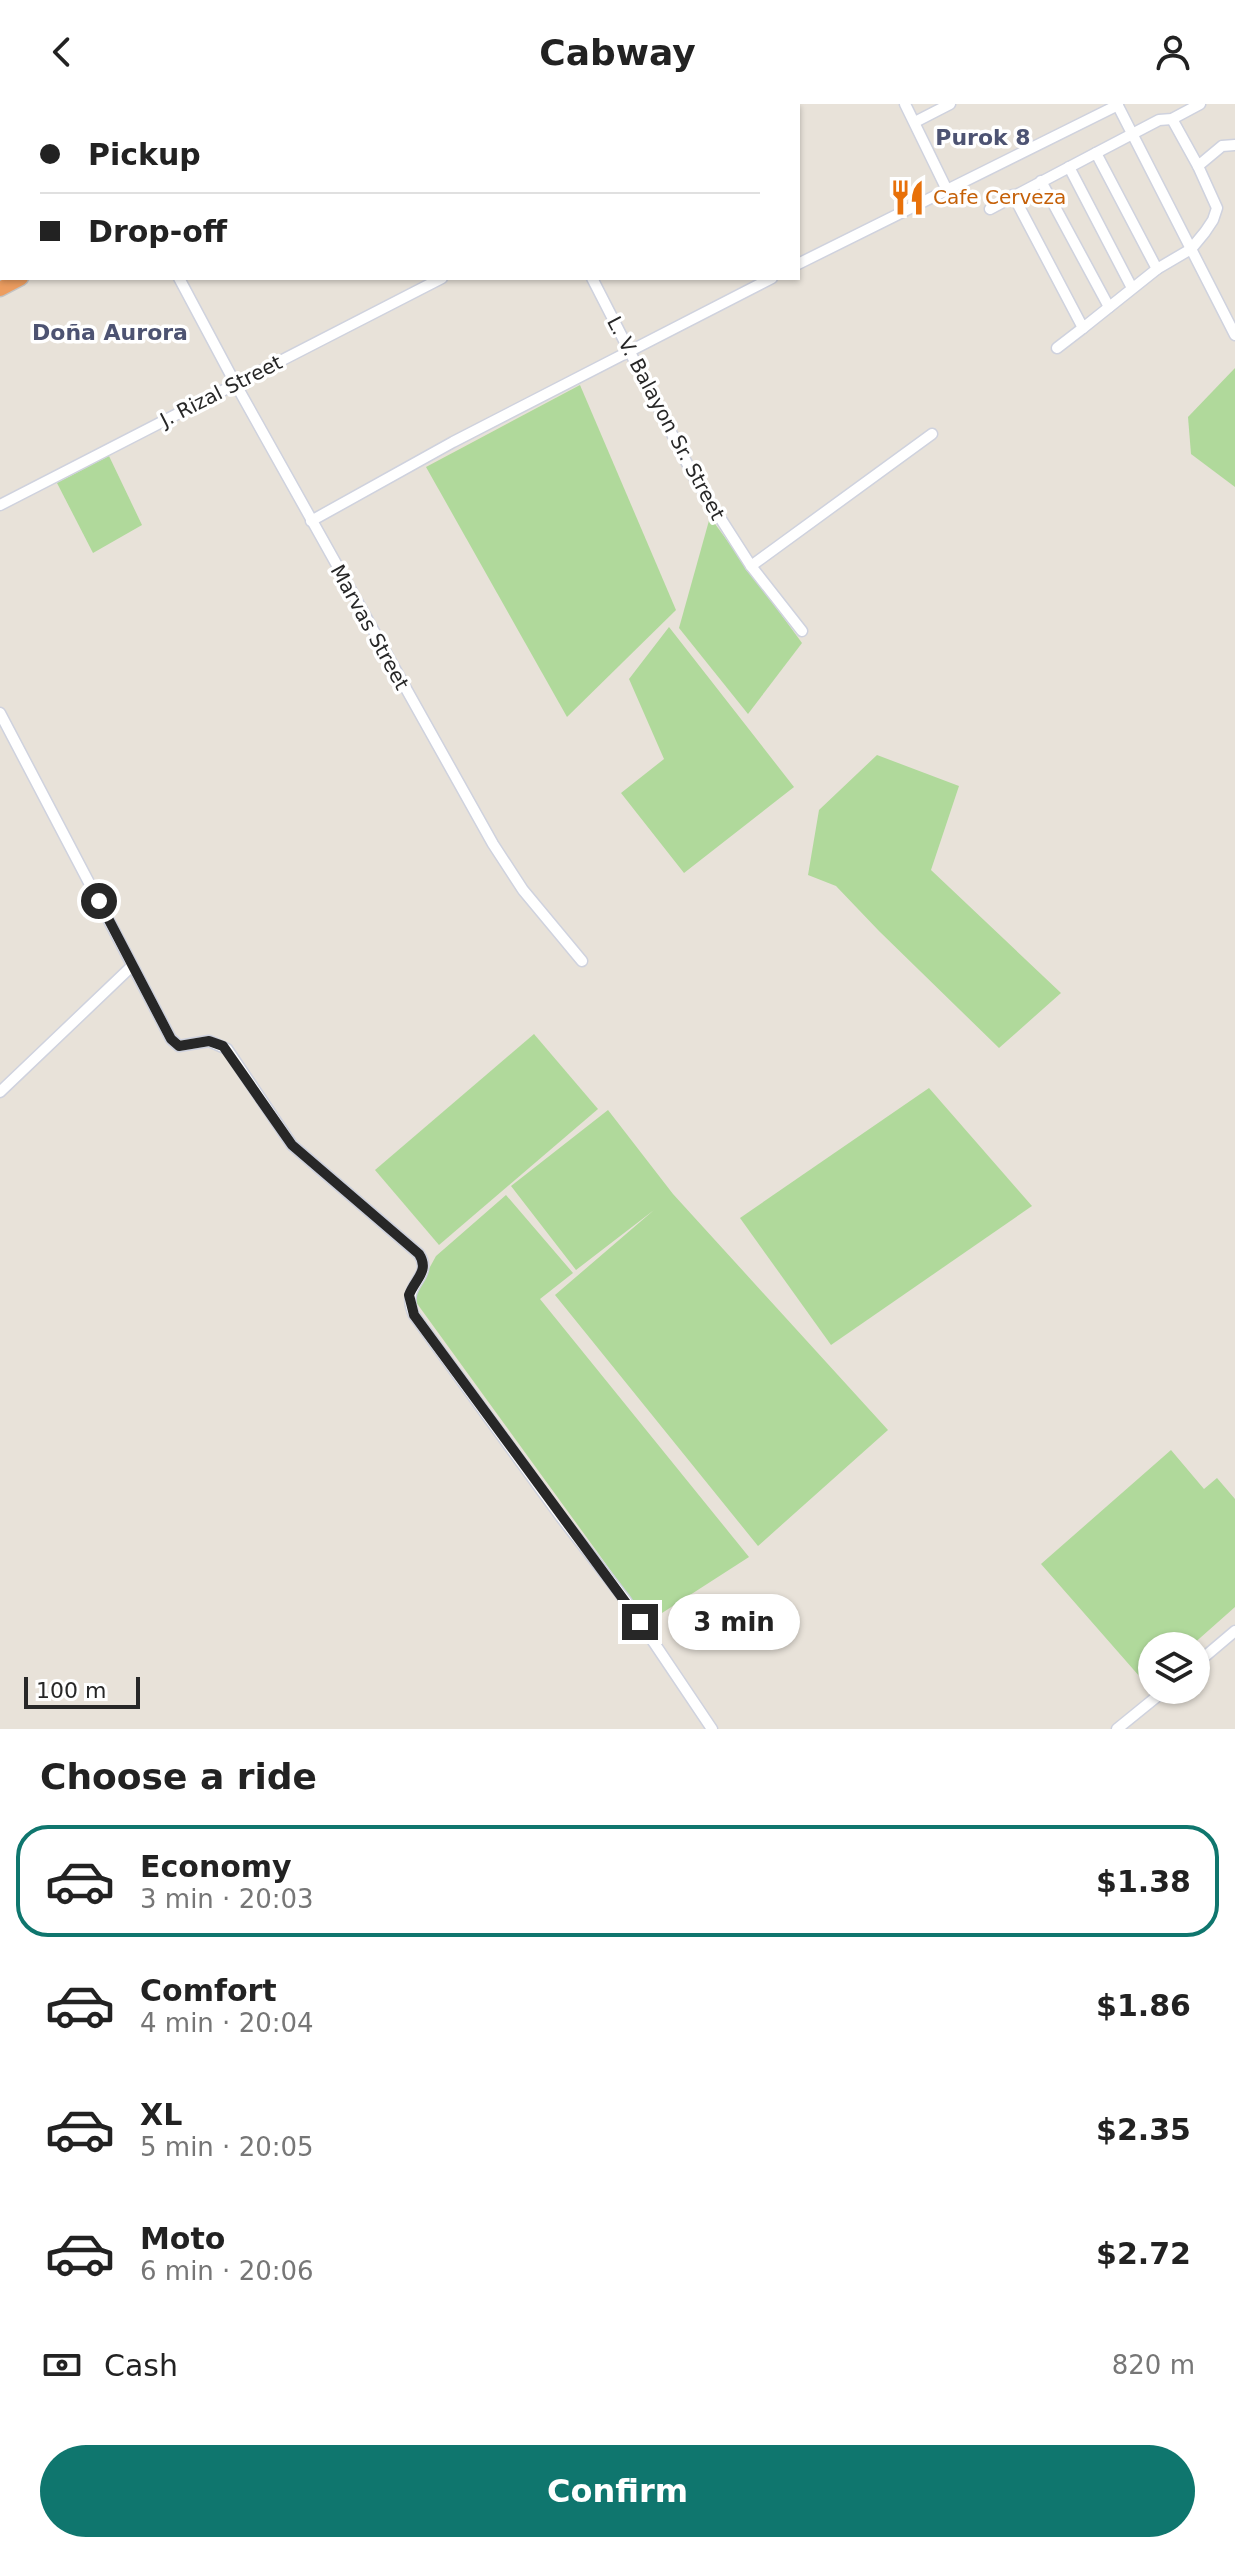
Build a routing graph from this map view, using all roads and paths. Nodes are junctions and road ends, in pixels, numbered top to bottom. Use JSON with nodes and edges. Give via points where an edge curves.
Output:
{"nodes":[{"id":1,"x":905,"y":104,"type":"edge"},
{"id":2,"x":950,"y":104,"type":"edge"},
{"id":3,"x":1117,"y":104,"type":"edge"},
{"id":4,"x":1200,"y":104,"type":"edge"},
{"id":5,"x":1172,"y":119,"type":"junction"},
{"id":6,"x":915,"y":122,"type":"junction"},
{"id":7,"x":1132,"y":133,"type":"junction"},
{"id":8,"x":1235,"y":145,"type":"edge"},
{"id":9,"x":1096,"y":153,"type":"junction"},
{"id":10,"x":1198,"y":166,"type":"junction"},
{"id":11,"x":1069,"y":167,"type":"junction"},
{"id":12,"x":1041,"y":181,"type":"junction"},
{"id":13,"x":947,"y":190,"type":"junction"},
{"id":14,"x":1013,"y":195,"type":"junction"},
{"id":15,"x":990,"y":209,"type":"dead end"},
{"id":16,"x":1191,"y":249,"type":"junction"},
{"id":17,"x":800,"y":263,"type":"edge"},
{"id":18,"x":1157,"y":269,"type":"junction"},
{"id":19,"x":180,"y":280,"type":"edge"},
{"id":20,"x":438,"y":280,"type":"edge"},
{"id":21,"x":593,"y":280,"type":"edge"},
{"id":22,"x":768,"y":280,"type":"edge"},
{"id":23,"x":1132,"y":288,"type":"junction"},
{"id":24,"x":1109,"y":307,"type":"junction"},
{"id":25,"x":1083,"y":328,"type":"junction"},
{"id":26,"x":1235,"y":335,"type":"edge"},
{"id":27,"x":1057,"y":348,"type":"dead end"},
{"id":28,"x":630,"y":352,"type":"junction"},
{"id":29,"x":235,"y":383,"type":"junction"},
{"id":30,"x":932,"y":434,"type":"dead end"},
{"id":31,"x":0,"y":505,"type":"edge"},
{"id":32,"x":311,"y":521,"type":"junction"},
{"id":33,"x":751,"y":566,"type":"junction"},
{"id":34,"x":802,"y":631,"type":"dead end"},
{"id":35,"x":0,"y":713,"type":"edge"},
{"id":36,"x":582,"y":961,"type":"dead end"},
{"id":37,"x":132,"y":966,"type":"junction"},
{"id":38,"x":0,"y":1092,"type":"edge"},
{"id":39,"x":1235,"y":1631,"type":"edge"},
{"id":40,"x":1210,"y":1652,"type":"edge"},
{"id":41,"x":1148,"y":1704,"type":"edge"},
{"id":42,"x":712,"y":1729,"type":"edge"},
{"id":43,"x":1117,"y":1729,"type":"edge"}],
"edges":[{"from":1,"to":6,"type":"street"},
{"from":2,"to":6,"type":"street"},
{"from":3,"to":7,"type":"street"},
{"from":3,"to":13,"type":"street"},
{"from":4,"to":5,"type":"street"},
{"from":5,"to":7,"type":"street"},
{"from":5,"to":10,"type":"street"},
{"from":6,"to":13,"type":"street"},
{"from":7,"to":9,"type":"street"},
{"from":7,"to":16,"type":"street"},
{"from":8,"to":10,"type":"street","via":[[1217,149]]},
{"from":9,"to":11,"type":"street"},
{"from":9,"to":18,"type":"street"},
{"from":10,"to":16,"type":"street","via":[[1217,208]]},
{"from":11,"to":12,"type":"street"},
{"from":11,"to":23,"type":"street"},
{"from":12,"to":14,"type":"street"},
{"from":12,"to":24,"type":"street"},
{"from":13,"to":17,"type":"street"},
{"from":14,"to":15,"type":"street"},
{"from":14,"to":25,"type":"street"},
{"from":16,"to":18,"type":"street"},
{"from":16,"to":26,"type":"street"},
{"from":18,"to":23,"type":"street"},
{"from":19,"to":29,"type":"street","name":"Marvas Street"},
{"from":20,"to":29,"type":"street","name":"J. Rizal Street"},
{"from":21,"to":28,"type":"street","name":"L. V. Balayon Sr. Street"},
{"from":22,"to":28,"type":"street"},
{"from":23,"to":24,"type":"street"},
{"from":24,"to":25,"type":"street"},
{"from":25,"to":27,"type":"street"},
{"from":28,"to":32,"type":"street"},
{"from":28,"to":33,"type":"street","name":"L. V. Balayon Sr. Street","via":[[694,477]]},
{"from":29,"to":31,"type":"street","name":"J. Rizal Street"},
{"from":29,"to":32,"type":"street","name":"Marvas Street"},
{"from":30,"to":33,"type":"street"},
{"from":32,"to":36,"type":"street","name":"Marvas Street","via":[[507,868]]},
{"from":33,"to":34,"type":"street","name":"L. V. Balayon Sr. Street"},
{"from":35,"to":37,"type":"street"},
{"from":37,"to":38,"type":"street"},
{"from":37,"to":42,"type":"street","via":[[171,1039],[179,1046],[209,1041],[223,1046],[292,1145],[419,1254],[423,1270],[409,1295],[414,1315],[626,1601]]},
{"from":39,"to":40,"type":"street"},
{"from":41,"to":43,"type":"street"}]}
